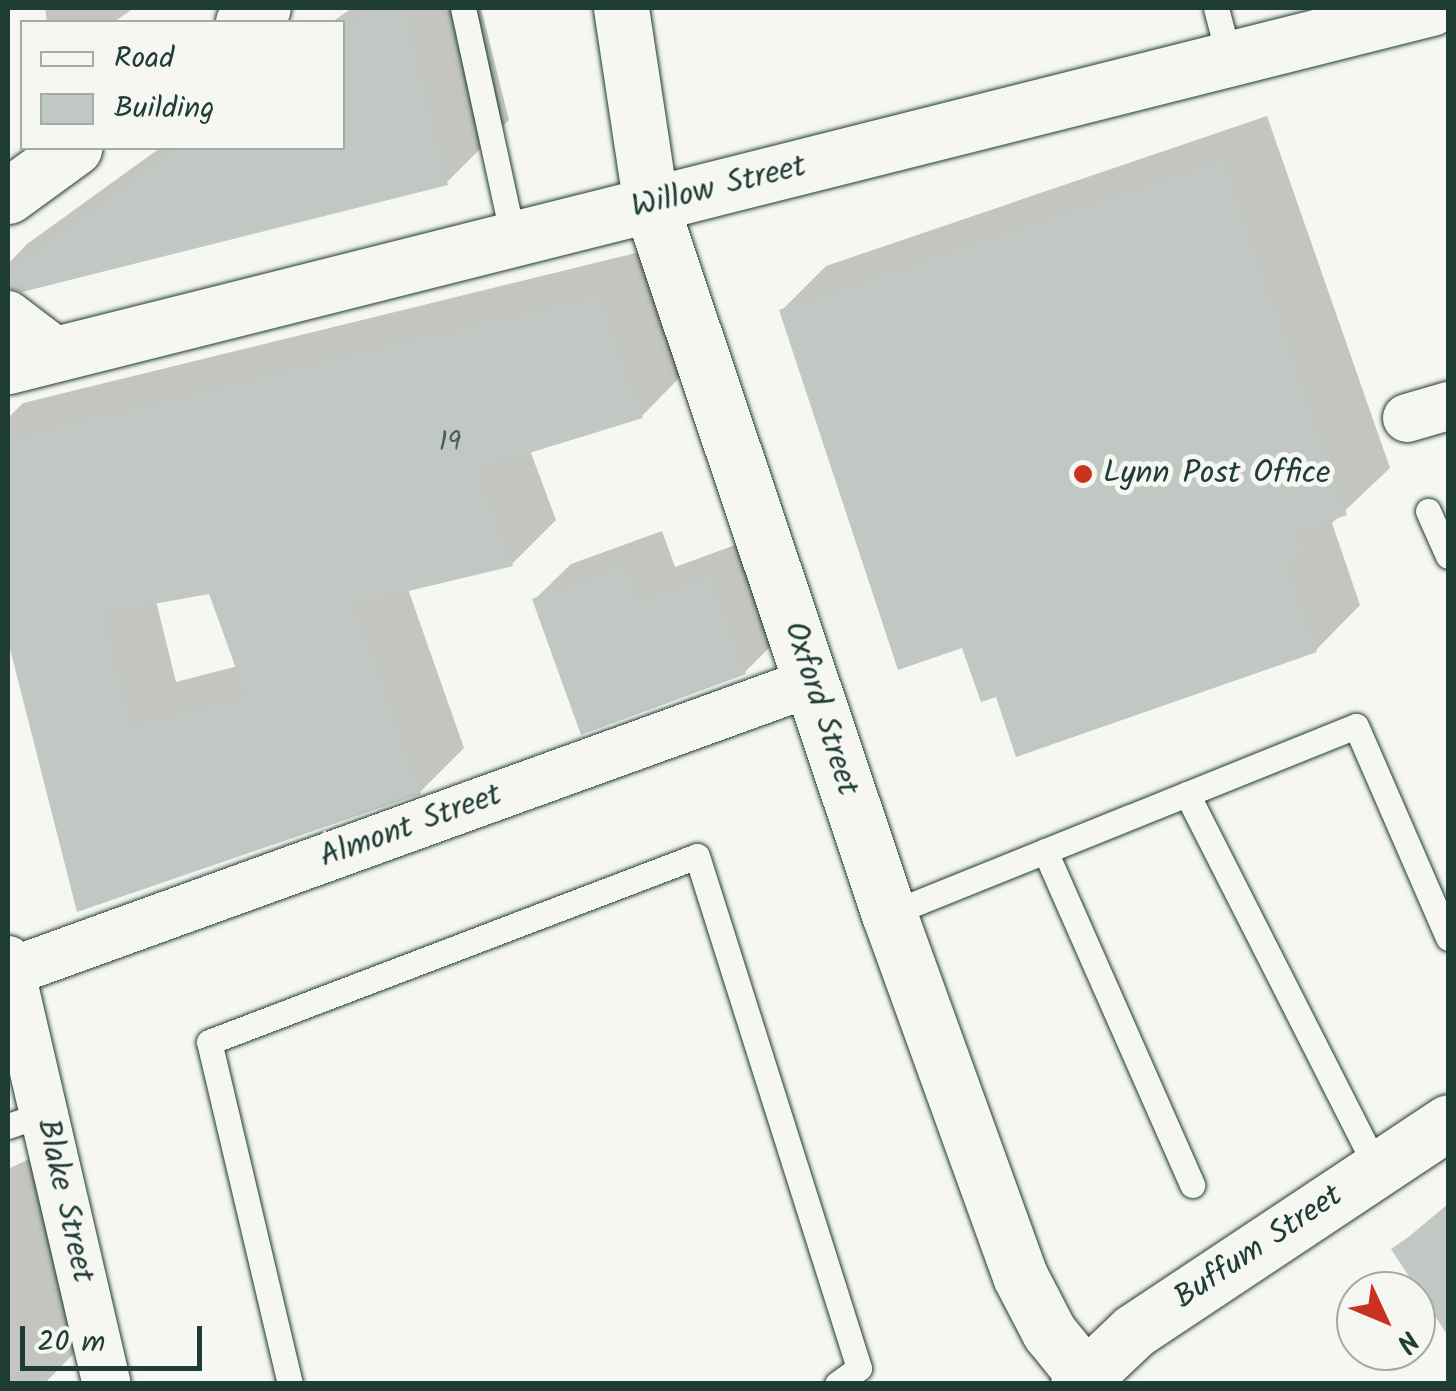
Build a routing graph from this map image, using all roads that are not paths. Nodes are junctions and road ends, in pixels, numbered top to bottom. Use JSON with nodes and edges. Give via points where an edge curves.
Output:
{"nodes":[{"id":1,"x":463,"y":8,"type":"edge"},
{"id":2,"x":621,"y":8,"type":"edge"},
{"id":3,"x":1431,"y":8,"type":"edge"},
{"id":4,"x":1223,"y":33,"type":"edge"},
{"id":5,"x":71,"y":150,"type":"edge"},
{"id":6,"x":9,"y":186,"type":"edge"},
{"id":7,"x":650,"y":206,"type":"junction"},
{"id":8,"x":513,"y":237,"type":"junction"},
{"id":9,"x":8,"y":314,"type":"edge"},
{"id":10,"x":33,"y":360,"type":"edge"},
{"id":11,"x":1428,"y":511,"type":"dead end"},
{"id":12,"x":1448,"y":556,"type":"edge"},
{"id":13,"x":812,"y":682,"type":"junction"},
{"id":14,"x":1187,"y":794,"type":"junction"},
{"id":15,"x":1045,"y":851,"type":"junction"},
{"id":16,"x":889,"y":914,"type":"junction"},
{"id":17,"x":1448,"y":938,"type":"edge"},
{"id":18,"x":9,"y":966,"type":"edge"},
{"id":19,"x":25,"y":1120,"type":"edge"},
{"id":20,"x":1448,"y":1122,"type":"edge"},
{"id":21,"x":1376,"y":1170,"type":"junction"},
{"id":22,"x":1192,"y":1185,"type":"dead end"},
{"id":23,"x":1085,"y":1381,"type":"edge"},
{"id":24,"x":107,"y":1384,"type":"edge"},
{"id":25,"x":290,"y":1384,"type":"edge"},
{"id":26,"x":838,"y":1384,"type":"edge"}],
"edges":[{"from":1,"to":8,"type":"lane"},
{"from":2,"to":7,"type":"main road","name":"Oxford Street"},
{"from":3,"to":4,"type":"main road","name":"Willow Street"},
{"from":4,"to":7,"type":"main road","name":"Willow Street"},
{"from":5,"to":6,"type":"main road"},
{"from":7,"to":8,"type":"main road","name":"Willow Street"},
{"from":7,"to":13,"type":"main road","name":"Oxford Street"},
{"from":8,"to":10,"type":"main road","name":"Willow Street"},
{"from":9,"to":10,"type":"street"},
{"from":11,"to":12,"type":"lane"},
{"from":13,"to":16,"type":"main road","name":"Oxford Street"},
{"from":13,"to":18,"type":"street","name":"Almont Street"},
{"from":14,"to":15,"type":"lane"},
{"from":14,"to":17,"type":"lane","via":[[1356,726]]},
{"from":14,"to":21,"type":"lane"},
{"from":15,"to":16,"type":"lane"},
{"from":15,"to":22,"type":"lane"},
{"from":16,"to":23,"type":"main road","name":"Oxford Street","via":[[1020,1276]]},
{"from":18,"to":19,"type":"street","name":"Blake Street"},
{"from":19,"to":24,"type":"street","name":"Blake Street"},
{"from":20,"to":21,"type":"main road","name":"Buffum Street"},
{"from":21,"to":23,"type":"main road","name":"Buffum Street","via":[[1134,1331]]},
{"from":25,"to":26,"type":"lane","via":[[209,1042],[696,856],[859,1368]]}]}
